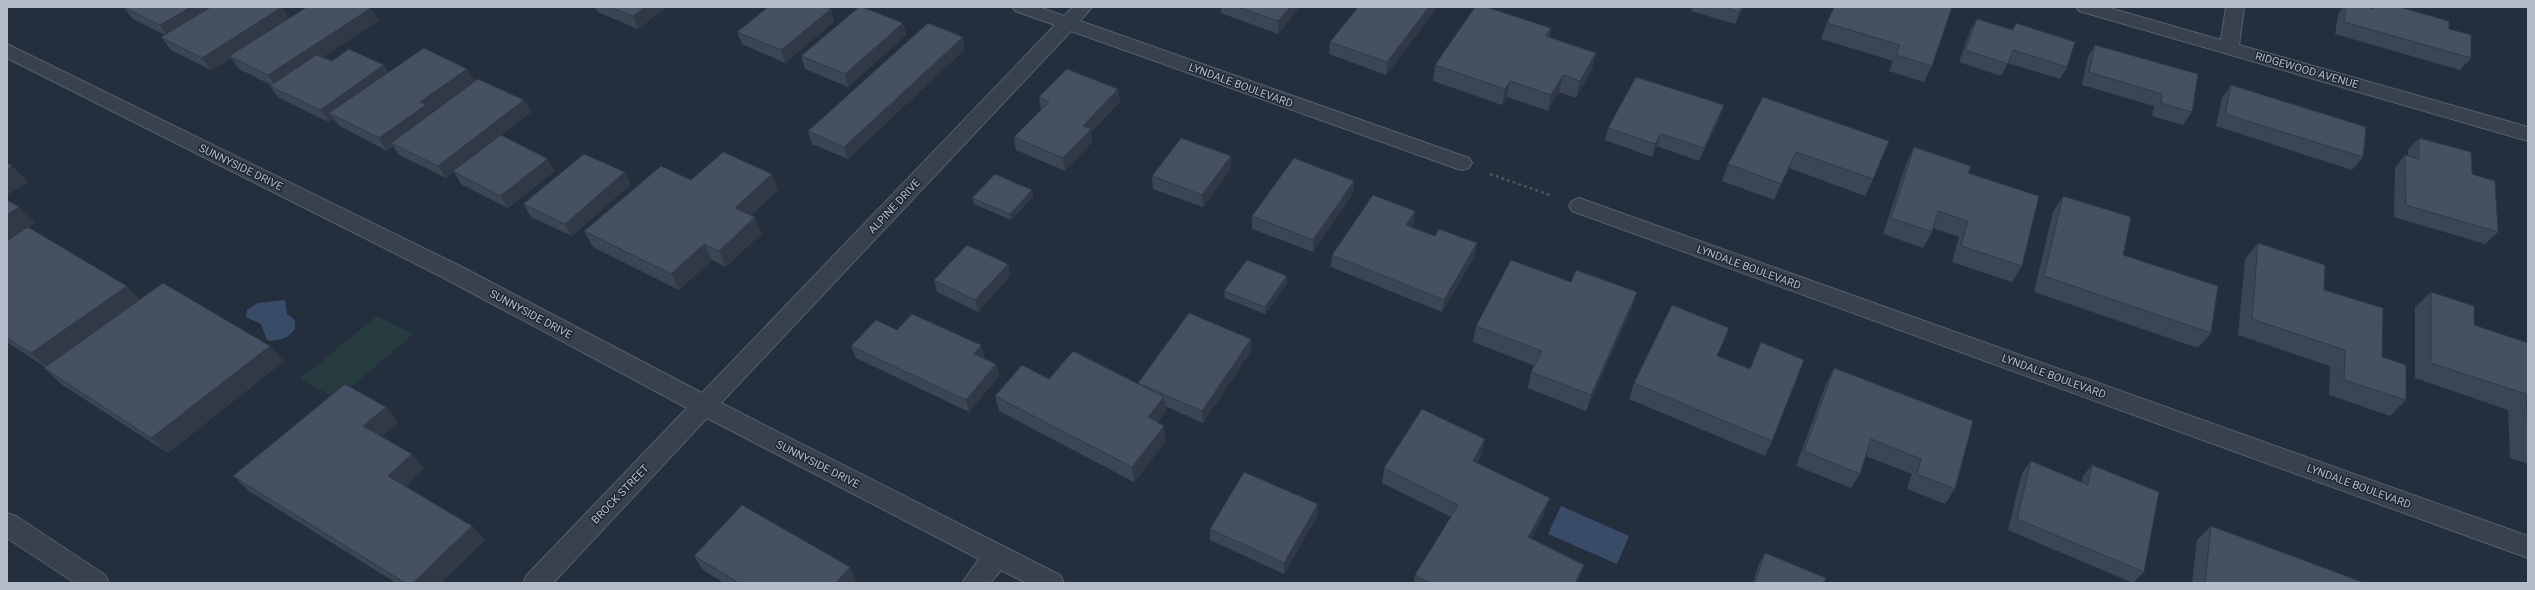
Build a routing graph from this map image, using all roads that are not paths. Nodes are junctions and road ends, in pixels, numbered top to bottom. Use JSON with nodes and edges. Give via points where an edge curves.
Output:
{"nodes":[{"id":1,"x":1021,"y":7,"type":"edge"},
{"id":2,"x":1083,"y":7,"type":"edge"},
{"id":3,"x":2085,"y":7,"type":"edge"},
{"id":4,"x":2235,"y":7,"type":"edge"},
{"id":5,"x":1066,"y":23,"type":"junction"},
{"id":6,"x":2229,"y":47,"type":"junction"},
{"id":7,"x":7,"y":50,"type":"edge"},
{"id":8,"x":2528,"y":134,"type":"edge"},
{"id":9,"x":1462,"y":163,"type":"road end"},
{"id":10,"x":1579,"y":206,"type":"road end"},
{"id":11,"x":705,"y":406,"type":"junction"},
{"id":12,"x":7,"y":524,"type":"edge"},
{"id":13,"x":2528,"y":547,"type":"edge"},
{"id":14,"x":996,"y":556,"type":"junction"},
{"id":15,"x":96,"y":583,"type":"edge"},
{"id":16,"x":536,"y":583,"type":"edge"},
{"id":17,"x":975,"y":583,"type":"edge"},
{"id":18,"x":1051,"y":583,"type":"edge"}],
"edges":[{"from":1,"to":5,"type":"street","name":"LYNDALE BOULEVARD"},
{"from":2,"to":5,"type":"street","name":"ALPINE DRIVE"},
{"from":3,"to":6,"type":"street","name":"RIDGEWOOD AVENUE"},
{"from":4,"to":6,"type":"street"},
{"from":5,"to":9,"type":"street","name":"LYNDALE BOULEVARD"},
{"from":5,"to":11,"type":"street","name":"ALPINE DRIVE"},
{"from":6,"to":8,"type":"street","name":"RIDGEWOOD AVENUE"},
{"from":7,"to":11,"type":"street","name":"SUNNYSIDE DRIVE","via":[[452,272]]},
{"from":10,"to":13,"type":"street","name":"LYNDALE BOULEVARD"},
{"from":11,"to":14,"type":"street","name":"SUNNYSIDE DRIVE"},
{"from":11,"to":16,"type":"street","name":"BROCK STREET"},
{"from":12,"to":15,"type":"street"},
{"from":14,"to":17,"type":"street"},
{"from":14,"to":18,"type":"street","name":"SUNNYSIDE DRIVE"}]}
